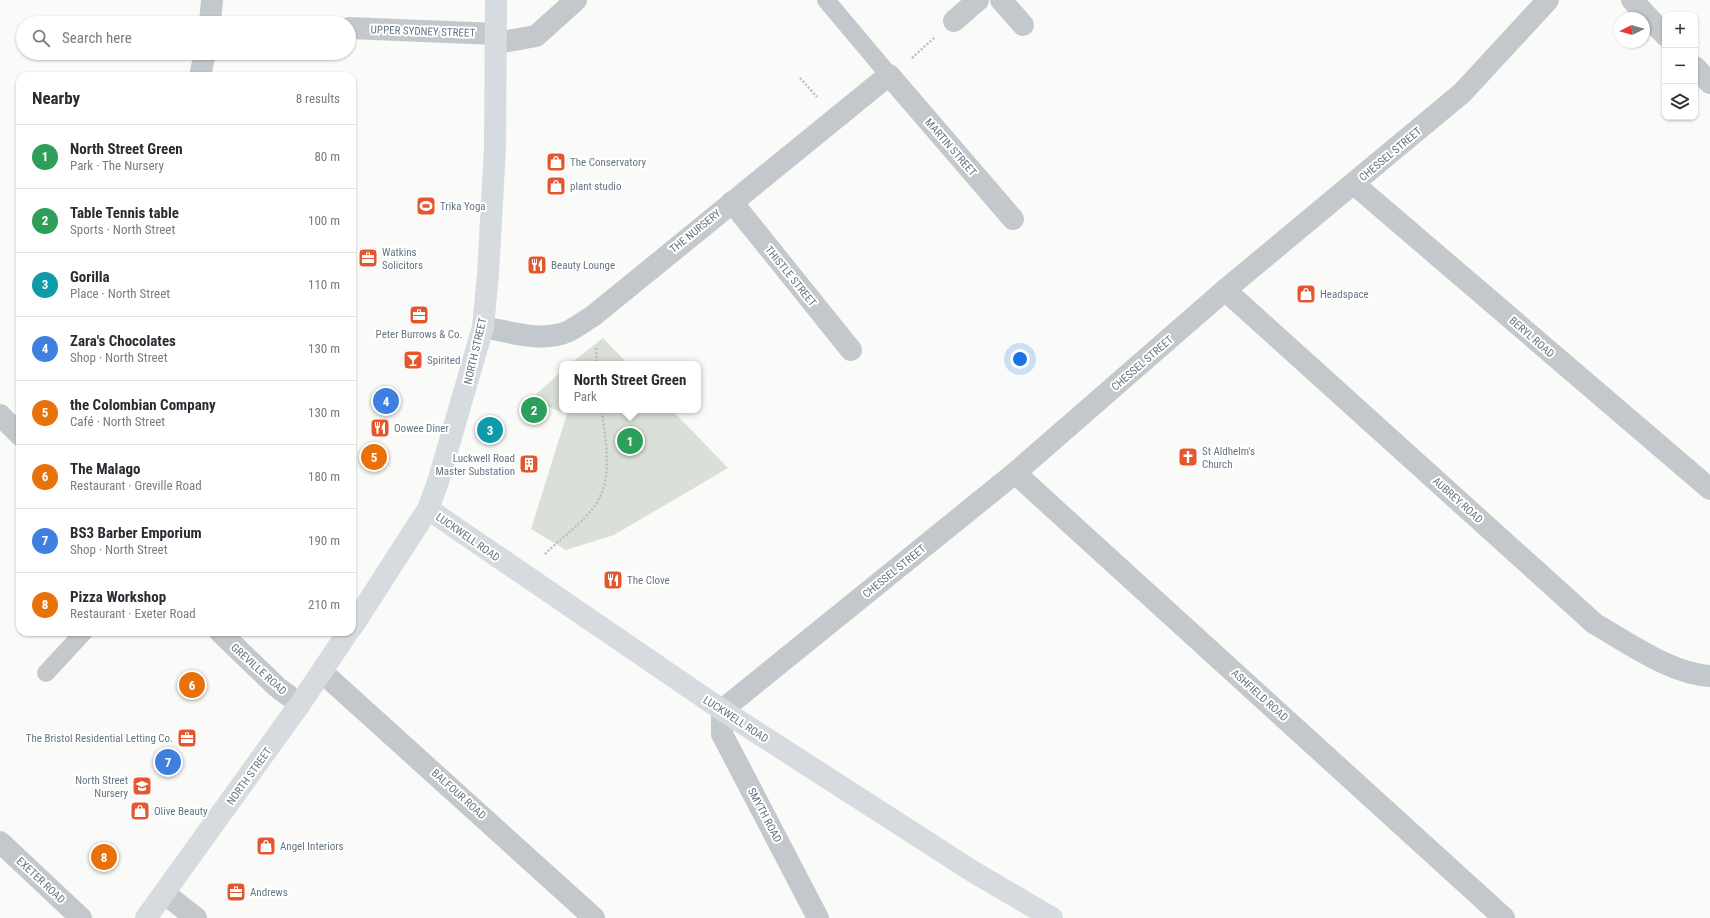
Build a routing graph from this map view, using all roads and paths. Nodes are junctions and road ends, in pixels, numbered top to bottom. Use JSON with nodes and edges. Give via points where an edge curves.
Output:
{"nodes":[{"id":1,"x":212,"y":0,"type":"edge"},
{"id":2,"x":496,"y":0,"type":"edge"},
{"id":3,"x":576,"y":0,"type":"edge"},
{"id":4,"x":826,"y":0,"type":"edge"},
{"id":5,"x":978,"y":0,"type":"edge"},
{"id":6,"x":1001,"y":0,"type":"edge"},
{"id":7,"x":1548,"y":0,"type":"edge"},
{"id":8,"x":1632,"y":0,"type":"edge"},
{"id":9,"x":211,"y":16,"type":"edge"},
{"id":10,"x":954,"y":21,"type":"joint"},
{"id":11,"x":1023,"y":25,"type":"dead end"},
{"id":12,"x":356,"y":28,"type":"edge"},
{"id":13,"x":1662,"y":32,"type":"edge"},
{"id":14,"x":497,"y":38,"type":"junction"},
{"id":15,"x":203,"y":60,"type":"edge"},
{"id":16,"x":1698,"y":70,"type":"edge"},
{"id":17,"x":201,"y":72,"type":"edge"},
{"id":18,"x":889,"y":75,"type":"junction"},
{"id":19,"x":1710,"y":83,"type":"edge"},
{"id":20,"x":1354,"y":184,"type":"junction"},
{"id":21,"x":732,"y":202,"type":"junction"},
{"id":22,"x":1013,"y":219,"type":"dead end"},
{"id":23,"x":1226,"y":290,"type":"junction"},
{"id":24,"x":482,"y":327,"type":"junction"},
{"id":25,"x":851,"y":350,"type":"dead end"},
{"id":26,"x":602,"y":413,"type":"edge"},
{"id":27,"x":0,"y":415,"type":"edge"},
{"id":28,"x":16,"y":431,"type":"edge"},
{"id":29,"x":1015,"y":473,"type":"junction"},
{"id":30,"x":1710,"y":489,"type":"edge"},
{"id":31,"x":428,"y":509,"type":"junction"},
{"id":32,"x":560,"y":539,"type":"dead end"},
{"id":33,"x":356,"y":620,"type":"edge"},
{"id":34,"x":80,"y":636,"type":"edge"},
{"id":35,"x":224,"y":636,"type":"edge"},
{"id":36,"x":345,"y":636,"type":"edge"},
{"id":37,"x":322,"y":672,"type":"junction"},
{"id":38,"x":46,"y":673,"type":"dead end"},
{"id":39,"x":1710,"y":676,"type":"edge"},
{"id":40,"x":300,"y":704,"type":"junction"},
{"id":41,"x":722,"y":710,"type":"junction"},
{"id":42,"x":0,"y":842,"type":"edge"},
{"id":43,"x":164,"y":893,"type":"junction"},
{"id":44,"x":81,"y":918,"type":"edge"},
{"id":45,"x":146,"y":918,"type":"edge"},
{"id":46,"x":196,"y":918,"type":"edge"},
{"id":47,"x":594,"y":918,"type":"edge"},
{"id":48,"x":818,"y":918,"type":"edge"},
{"id":49,"x":1052,"y":918,"type":"edge"},
{"id":50,"x":1504,"y":918,"type":"edge"}],
"edges":[{"from":1,"to":9,"type":"street"},
{"from":2,"to":14,"type":"main road","name":"NORTH STREET"},
{"from":3,"to":14,"type":"street","name":"UPPER SYDNEY STREET","via":[[536,36]]},
{"from":4,"to":18,"type":"lane"},
{"from":5,"to":10,"type":"street"},
{"from":6,"to":11,"type":"street"},
{"from":7,"to":20,"type":"street","name":"CHESSEL STREET","via":[[1462,93]]},
{"from":8,"to":13,"type":"street"},
{"from":10,"to":18,"type":"path"},
{"from":12,"to":14,"type":"street","name":"UPPER SYDNEY STREET"},
{"from":14,"to":24,"type":"main road","name":"NORTH STREET","via":[[495,148],[488,274]]},
{"from":15,"to":17,"type":"street"},
{"from":16,"to":19,"type":"street"},
{"from":18,"to":21,"type":"street","name":"THE NURSERY"},
{"from":18,"to":22,"type":"street","name":"MARTIN STREET"},
{"from":20,"to":23,"type":"street","name":"CHESSEL STREET"},
{"from":20,"to":30,"type":"street","name":"BERYL ROAD"},
{"from":21,"to":24,"type":"street","name":"THE NURSERY","via":[[592,316],[569,331],[553,337]]},
{"from":21,"to":25,"type":"street","name":"THISTLE STREET"},
{"from":23,"to":29,"type":"street","name":"CHESSEL STREET"},
{"from":23,"to":39,"type":"street","name":"AUBREY ROAD","via":[[1595,624],[1665,664],[1695,675]]},
{"from":24,"to":31,"type":"main road","name":"NORTH STREET"},
{"from":26,"to":32,"type":"path","via":[[608,464],[605,484],[596,504]]},
{"from":27,"to":28,"type":"street"},
{"from":29,"to":41,"type":"street","name":"CHESSEL STREET"},
{"from":29,"to":50,"type":"street","name":"ASHFIELD ROAD"},
{"from":31,"to":33,"type":"main road","name":"NORTH STREET"},
{"from":31,"to":41,"type":"main road","name":"LUCKWELL ROAD"},
{"from":34,"to":38,"type":"lane"},
{"from":35,"to":40,"type":"street","name":"GREVILLE ROAD","via":[[277,687]]},
{"from":36,"to":37,"type":"main road","name":"NORTH STREET"},
{"from":37,"to":40,"type":"main road","name":"NORTH STREET"},
{"from":37,"to":47,"type":"street","name":"BALFOUR ROAD"},
{"from":40,"to":43,"type":"main road","name":"NORTH STREET"},
{"from":41,"to":48,"type":"street","name":"SMYTH ROAD","via":[[722,734]]},
{"from":41,"to":49,"type":"main road","name":"LUCKWELL ROAD","via":[[972,871]]},
{"from":42,"to":44,"type":"street","name":"EXETER ROAD"},
{"from":43,"to":45,"type":"main road","name":"NORTH STREET"},
{"from":43,"to":46,"type":"street"}]}
